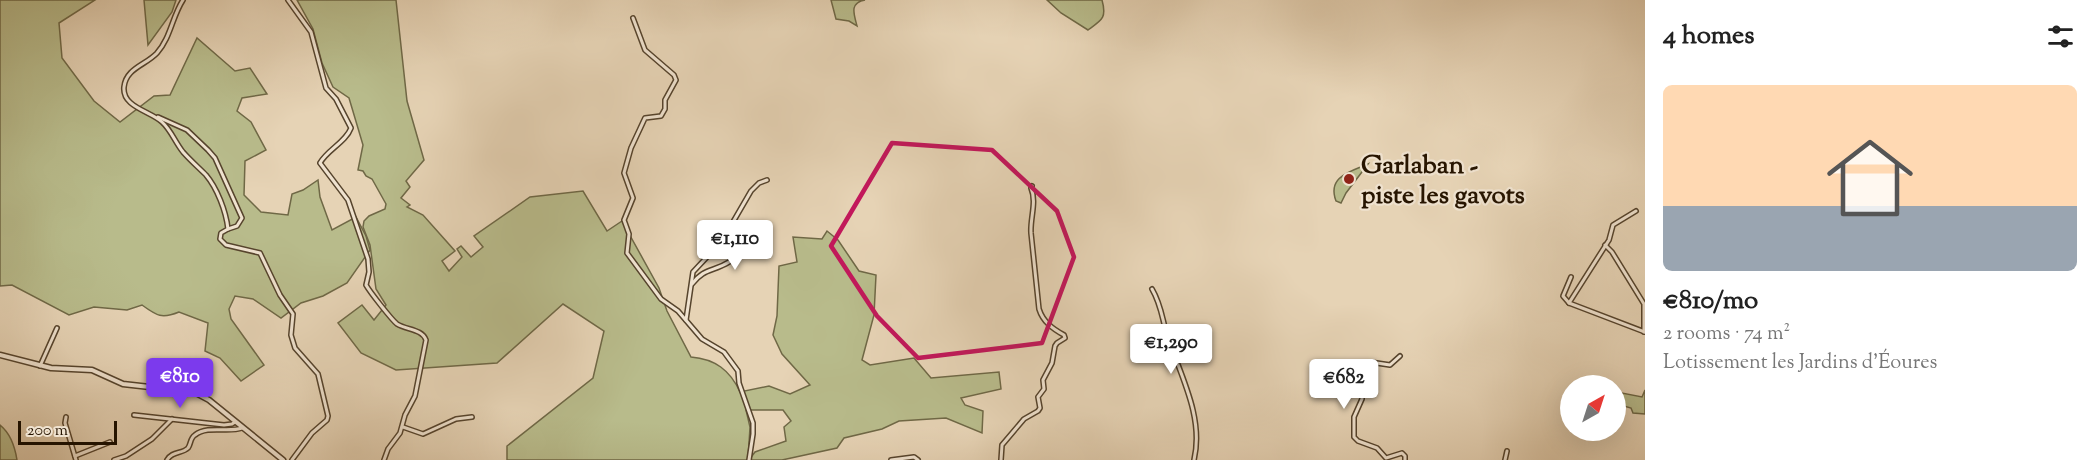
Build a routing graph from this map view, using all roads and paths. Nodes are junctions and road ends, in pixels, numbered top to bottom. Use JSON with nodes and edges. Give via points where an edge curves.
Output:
{"nodes":[{"id":1,"x":183,"y":0,"type":"edge"},
{"id":2,"x":288,"y":0,"type":"edge"},
{"id":3,"x":633,"y":18,"type":"dead end"},
{"id":4,"x":155,"y":117,"type":"junction"},
{"id":5,"x":767,"y":180,"type":"dead end"},
{"id":6,"x":1032,"y":186,"type":"dead end"},
{"id":7,"x":1636,"y":211,"type":"dead end"},
{"id":8,"x":228,"y":229,"type":"junction"},
{"id":9,"x":766,"y":236,"type":"dead end"},
{"id":10,"x":1605,"y":245,"type":"junction"},
{"id":11,"x":1571,"y":277,"type":"dead end"},
{"id":12,"x":691,"y":286,"type":"junction"},
{"id":13,"x":1152,"y":289,"type":"dead end"},
{"id":14,"x":1569,"y":303,"type":"junction"},
{"id":15,"x":686,"y":320,"type":"junction"},
{"id":16,"x":57,"y":328,"type":"dead end"},
{"id":17,"x":1644,"y":332,"type":"edge"},
{"id":18,"x":0,"y":355,"type":"edge"},
{"id":19,"x":1400,"y":356,"type":"dead end"},
{"id":20,"x":40,"y":366,"type":"junction"},
{"id":21,"x":134,"y":415,"type":"dead end"},
{"id":22,"x":66,"y":417,"type":"dead end"},
{"id":23,"x":472,"y":417,"type":"dead end"},
{"id":24,"x":230,"y":418,"type":"junction"},
{"id":25,"x":172,"y":419,"type":"junction"},
{"id":26,"x":236,"y":422,"type":"junction"},
{"id":27,"x":224,"y":425,"type":"junction"},
{"id":28,"x":403,"y":427,"type":"junction"},
{"id":29,"x":242,"y":428,"type":"junction"},
{"id":30,"x":110,"y":442,"type":"dead end"},
{"id":31,"x":1507,"y":451,"type":"dead end"},
{"id":32,"x":76,"y":458,"type":"edge"},
{"id":33,"x":114,"y":460,"type":"edge"},
{"id":34,"x":167,"y":460,"type":"edge"},
{"id":35,"x":283,"y":460,"type":"edge"},
{"id":36,"x":292,"y":460,"type":"edge"},
{"id":37,"x":384,"y":460,"type":"edge"},
{"id":38,"x":748,"y":460,"type":"edge"},
{"id":39,"x":891,"y":460,"type":"edge"},
{"id":40,"x":918,"y":460,"type":"edge"},
{"id":41,"x":1001,"y":460,"type":"edge"},
{"id":42,"x":1194,"y":460,"type":"edge"},
{"id":43,"x":1405,"y":460,"type":"edge"},
{"id":44,"x":1505,"y":460,"type":"edge"}],
"edges":[{"from":1,"to":4,"type":"street","via":[[166,41],[150,60],[131,72],[124,87],[130,104]]},
{"from":2,"to":28,"type":"street","via":[[311,32],[326,88],[351,128],[320,163],[348,200],[368,259],[366,285],[396,322],[425,336],[415,396]]},
{"from":3,"to":15,"type":"street","via":[[642,46],[676,80],[665,100],[665,110],[660,116],[645,118],[626,165],[624,173],[633,198],[624,220],[627,252],[661,299]]},
{"from":4,"to":8,"type":"street","via":[[209,178],[224,208]]},
{"from":4,"to":8,"type":"street","via":[[187,130],[215,158],[242,218],[237,226]]},
{"from":5,"to":12,"type":"street","via":[[751,190],[722,241],[693,272]]},
{"from":6,"to":41,"type":"street","via":[[1030,233],[1041,317],[1065,338],[1055,346],[1043,380],[1044,389],[1038,397],[1040,408],[1024,419],[1002,446]]},
{"from":7,"to":10,"type":"street","via":[[1613,225]]},
{"from":8,"to":36,"type":"street","via":[[220,235],[222,243],[258,251],[263,257],[274,285],[293,314],[292,342],[318,374],[327,420]]},
{"from":9,"to":12,"type":"street","via":[[729,262],[706,271]]},
{"from":10,"to":14,"type":"street"},
{"from":10,"to":17,"type":"street","via":[[1644,304]]},
{"from":11,"to":14,"type":"street","via":[[1563,296]]},
{"from":12,"to":15,"type":"street"},
{"from":13,"to":42,"type":"street","via":[[1192,407],[1197,439]]},
{"from":14,"to":17,"type":"street"},
{"from":15,"to":38,"type":"street","via":[[702,339],[724,352],[738,371],[753,423]]},
{"from":16,"to":20,"type":"street"},
{"from":18,"to":20,"type":"street"},
{"from":19,"to":43,"type":"street","via":[[1390,365],[1363,364],[1362,399],[1353,417],[1353,435],[1377,448],[1386,458],[1402,453]]},
{"from":20,"to":24,"type":"street","via":[[92,370],[123,384],[185,390],[201,395]]},
{"from":21,"to":25,"type":"street"},
{"from":22,"to":32,"type":"street"},
{"from":23,"to":28,"type":"street","via":[[423,434]]},
{"from":24,"to":26,"type":"street"},
{"from":24,"to":27,"type":"street"},
{"from":25,"to":27,"type":"street"},
{"from":25,"to":33,"type":"street","via":[[152,439]]},
{"from":26,"to":27,"type":"street"},
{"from":26,"to":29,"type":"street"},
{"from":28,"to":37,"type":"street"},
{"from":29,"to":34,"type":"street","via":[[201,432],[194,435],[188,447]]},
{"from":29,"to":35,"type":"street"},
{"from":30,"to":32,"type":"street"},
{"from":31,"to":44,"type":"street"},
{"from":39,"to":40,"type":"street"}]}
